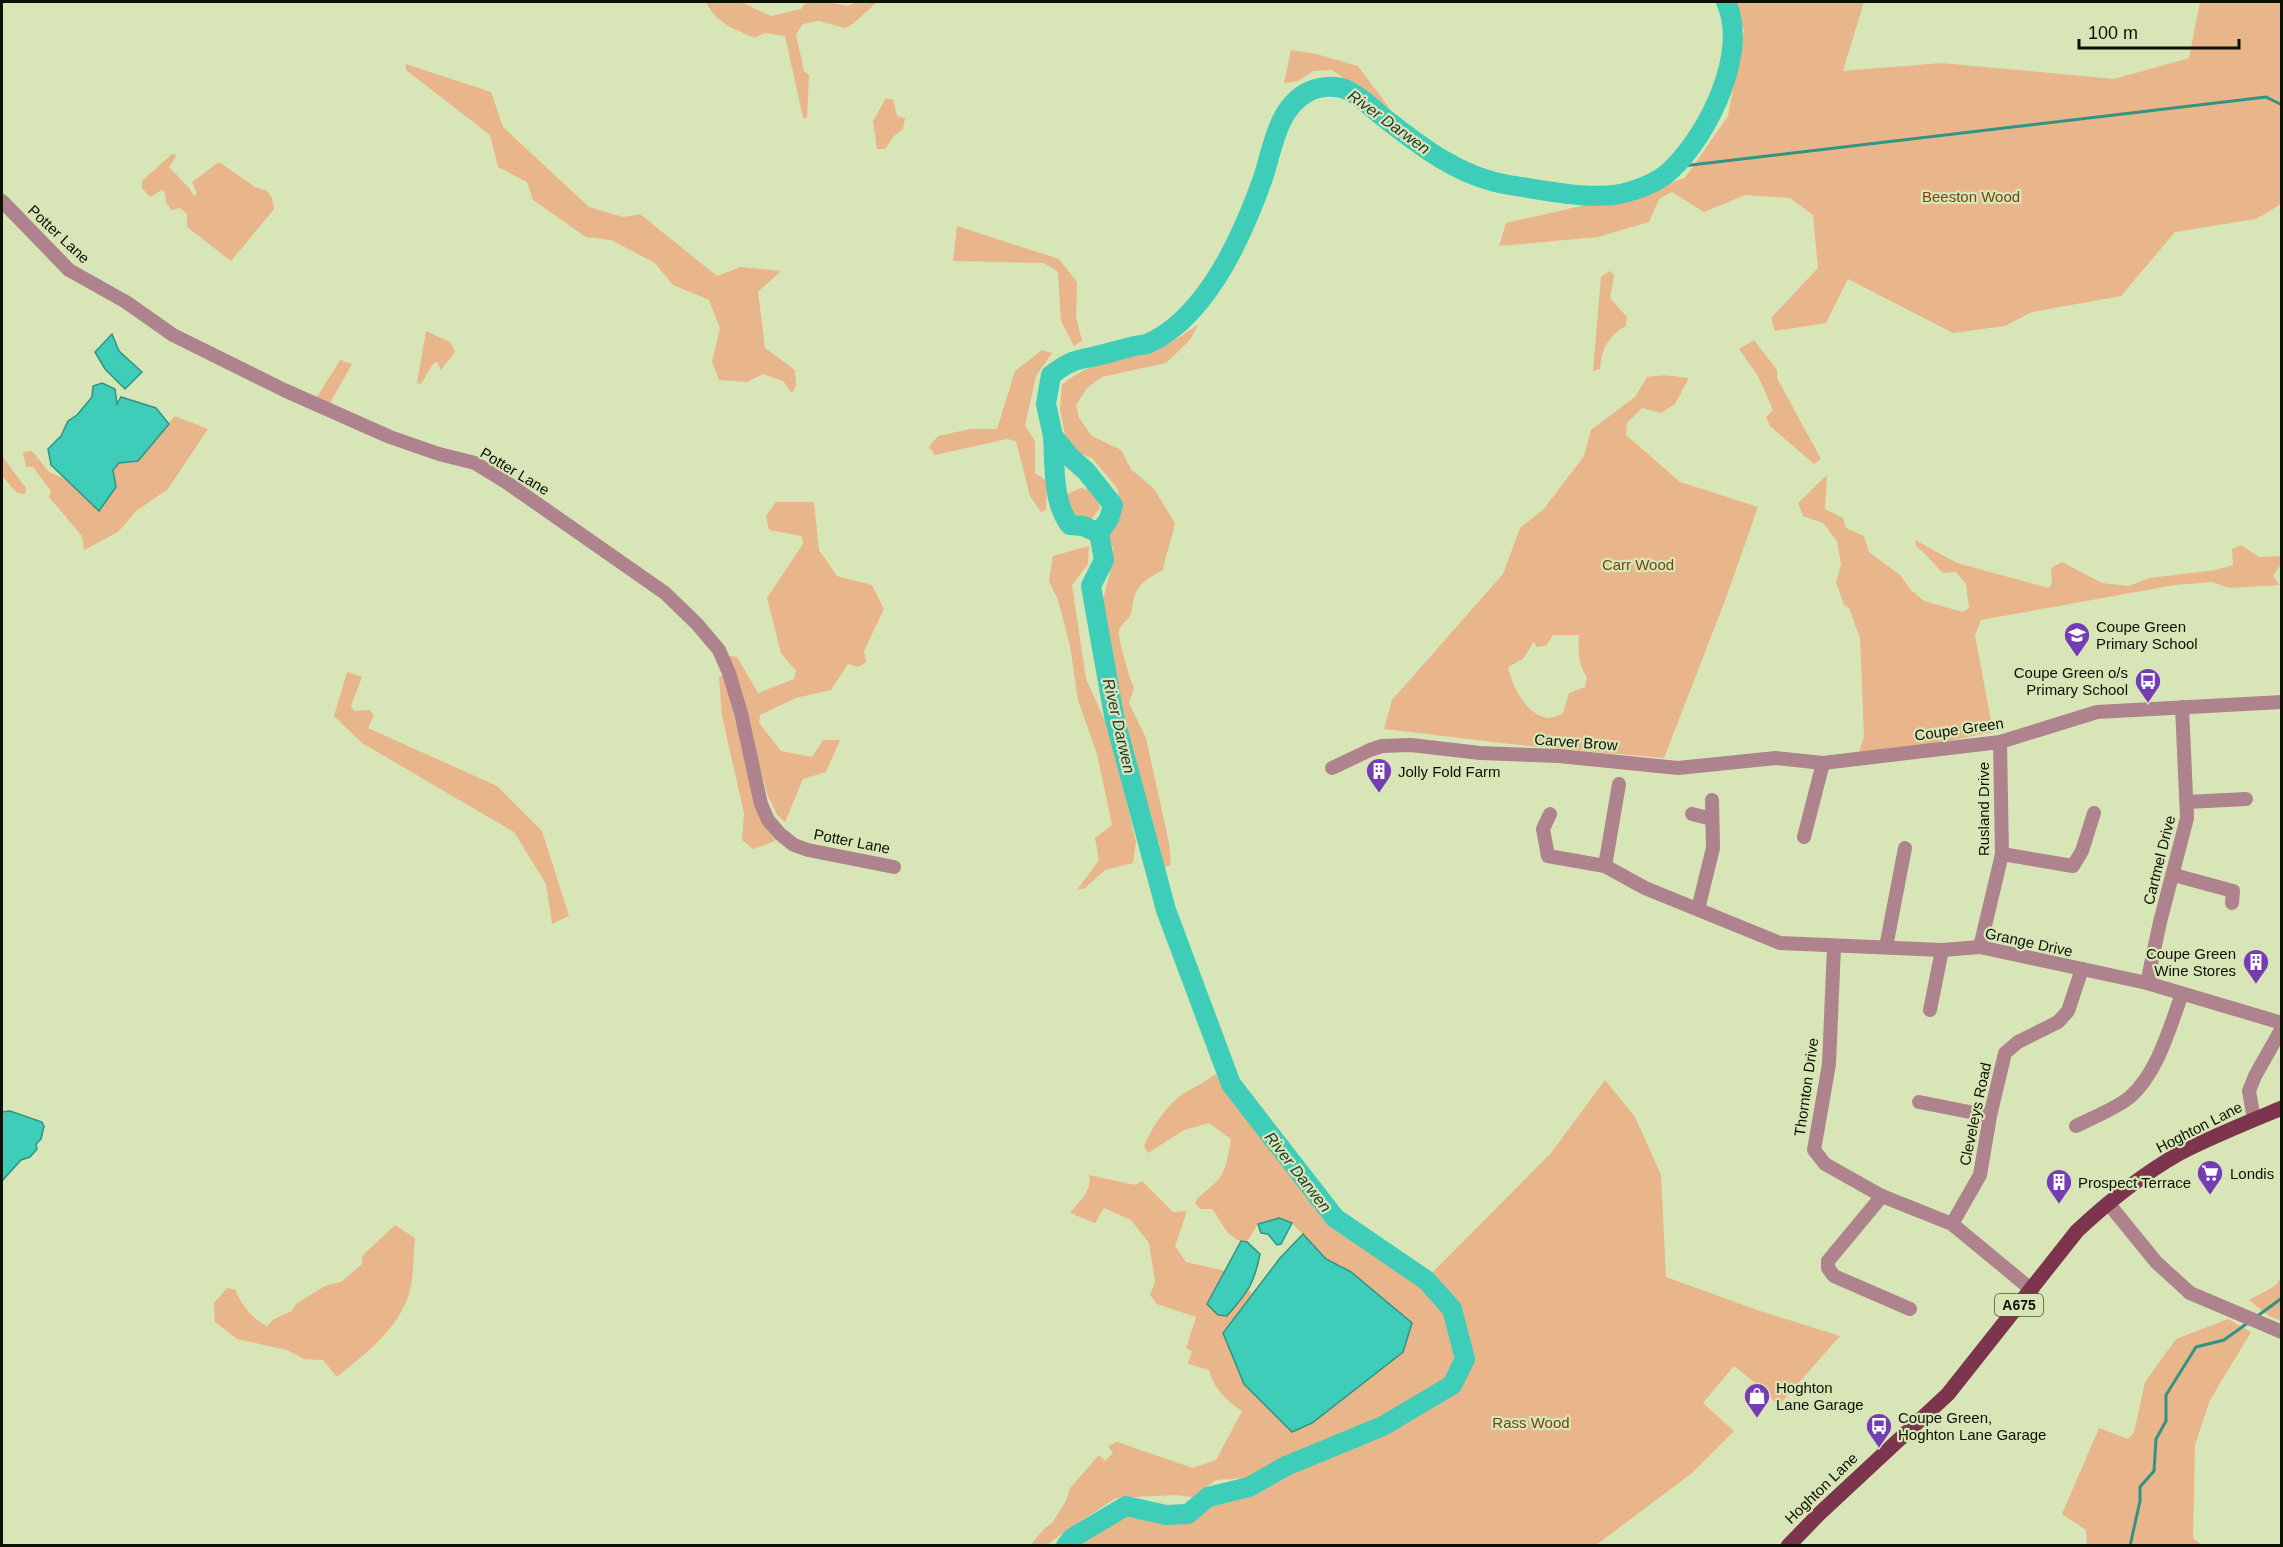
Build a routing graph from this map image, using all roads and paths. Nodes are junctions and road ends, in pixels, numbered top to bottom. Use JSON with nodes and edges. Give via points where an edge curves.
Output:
{"nodes":[{"id":1,"x":2,"y":201,"type":"edge"},
{"id":2,"x":2282,"y":702,"type":"edge"},
{"id":3,"x":2182,"y":707,"type":"junction"},
{"id":4,"x":2000,"y":742,"type":"junction"},
{"id":5,"x":1823,"y":763,"type":"junction"},
{"id":6,"x":1332,"y":768,"type":"dead end"},
{"id":7,"x":1619,"y":784,"type":"dead end"},
{"id":8,"x":2246,"y":799,"type":"dead end"},
{"id":9,"x":1712,"y":800,"type":"dead end"},
{"id":10,"x":2187,"y":802,"type":"junction"},
{"id":11,"x":2094,"y":813,"type":"dead end"},
{"id":12,"x":1550,"y":814,"type":"dead end"},
{"id":13,"x":1692,"y":814,"type":"dead end"},
{"id":14,"x":1712,"y":819,"type":"junction"},
{"id":15,"x":1804,"y":837,"type":"dead end"},
{"id":16,"x":1905,"y":849,"type":"dead end"},
{"id":17,"x":2002,"y":854,"type":"junction"},
{"id":18,"x":1605,"y":866,"type":"junction"},
{"id":19,"x":894,"y":867,"type":"dead end"},
{"id":20,"x":2174,"y":875,"type":"junction"},
{"id":21,"x":2232,"y":903,"type":"dead end"},
{"id":22,"x":1698,"y":909,"type":"junction"},
{"id":23,"x":1834,"y":946,"type":"junction"},
{"id":24,"x":1886,"y":947,"type":"junction"},
{"id":25,"x":1980,"y":947,"type":"junction"},
{"id":26,"x":1942,"y":950,"type":"junction"},
{"id":27,"x":2082,"y":969,"type":"junction"},
{"id":28,"x":2147,"y":983,"type":"junction"},
{"id":29,"x":2182,"y":994,"type":"junction"},
{"id":30,"x":1930,"y":1010,"type":"dead end"},
{"id":31,"x":2282,"y":1023,"type":"edge"},
{"id":32,"x":2282,"y":1029,"type":"edge"},
{"id":33,"x":1919,"y":1102,"type":"dead end"},
{"id":34,"x":2282,"y":1108,"type":"edge"},
{"id":35,"x":1990,"y":1116,"type":"junction"},
{"id":36,"x":2254,"y":1119,"type":"junction"},
{"id":37,"x":2076,"y":1126,"type":"dead end"},
{"id":38,"x":1882,"y":1196,"type":"junction"},
{"id":39,"x":2108,"y":1203,"type":"junction"},
{"id":40,"x":1952,"y":1224,"type":"junction"},
{"id":41,"x":2032,"y":1290,"type":"junction"},
{"id":42,"x":1910,"y":1310,"type":"dead end"},
{"id":43,"x":2282,"y":1332,"type":"edge"},
{"id":44,"x":1788,"y":1545,"type":"edge"}],
"edges":[{"from":1,"to":19,"type":"street","name":"Potter Lane","via":[[69,270],[126,302],[173,335],[390,437],[475,463],[665,593],[719,650],[741,713],[768,820],[794,845]]},
{"from":2,"to":3,"type":"street","name":"Coupe Green"},
{"from":3,"to":4,"type":"street","name":"Coupe Green","via":[[2097,712]]},
{"from":3,"to":10,"type":"street","name":"Cartmel Drive"},
{"from":4,"to":5,"type":"street","name":"Coupe Green"},
{"from":4,"to":17,"type":"street","name":"Rusland Drive"},
{"from":5,"to":6,"type":"street","name":"Carver Brow","via":[[1776,758],[1678,768],[1411,745],[1382,746]]},
{"from":5,"to":15,"type":"street"},
{"from":7,"to":18,"type":"street"},
{"from":8,"to":10,"type":"street"},
{"from":9,"to":14,"type":"street"},
{"from":10,"to":20,"type":"street","name":"Cartmel Drive"},
{"from":11,"to":17,"type":"street","via":[[2073,866]]},
{"from":12,"to":18,"type":"street","name":"Grange Drive","via":[[1543,829],[1548,856]]},
{"from":13,"to":14,"type":"street"},
{"from":14,"to":22,"type":"street","via":[[1713,848]]},
{"from":16,"to":24,"type":"street"},
{"from":17,"to":25,"type":"street","name":"Rusland Drive"},
{"from":18,"to":22,"type":"street","name":"Grange Drive","via":[[1645,888]]},
{"from":20,"to":21,"type":"street","via":[[2233,891]]},
{"from":20,"to":28,"type":"street","name":"Cartmel Drive"},
{"from":22,"to":23,"type":"street","name":"Grange Drive","via":[[1780,943]]},
{"from":23,"to":24,"type":"street","name":"Grange Drive"},
{"from":23,"to":38,"type":"street","name":"Thornton Drive","via":[[1829,1064],[1814,1150],[1825,1164]]},
{"from":24,"to":26,"type":"street","name":"Grange Drive"},
{"from":25,"to":26,"type":"street","name":"Grange Drive"},
{"from":25,"to":27,"type":"street","name":"Grange Drive"},
{"from":26,"to":30,"type":"street"},
{"from":27,"to":28,"type":"street","name":"Grange Drive"},
{"from":27,"to":35,"type":"street","name":"Cleveleys Road","via":[[2068,1011],[2058,1022],[2005,1053]]},
{"from":28,"to":29,"type":"street","name":"Grange Drive"},
{"from":29,"to":31,"type":"street","name":"Grange Drive"},
{"from":29,"to":37,"type":"street","via":[[2146,1079],[2129,1098]]},
{"from":32,"to":36,"type":"street","via":[[2249,1091]]},
{"from":33,"to":35,"type":"street"},
{"from":34,"to":36,"type":"main road","name":"Hoghton Lane","number":"A675"},
{"from":35,"to":40,"type":"street","name":"Cleveleys Road","via":[[1980,1174]]},
{"from":36,"to":39,"type":"main road","name":"Hoghton Lane","number":"A675","via":[[2181,1153]]},
{"from":38,"to":40,"type":"street","name":"Thornton Drive"},
{"from":38,"to":42,"type":"street","via":[[1828,1261],[1828,1268],[1834,1276]]},
{"from":39,"to":41,"type":"main road","name":"Hoghton Lane","number":"A675","via":[[2077,1231]]},
{"from":39,"to":43,"type":"street","via":[[2156,1262],[2190,1293]]},
{"from":40,"to":41,"type":"street","name":"Thornton Drive"},
{"from":41,"to":44,"type":"main road","name":"Hoghton Lane","number":"A675","via":[[1948,1394]]}]}
